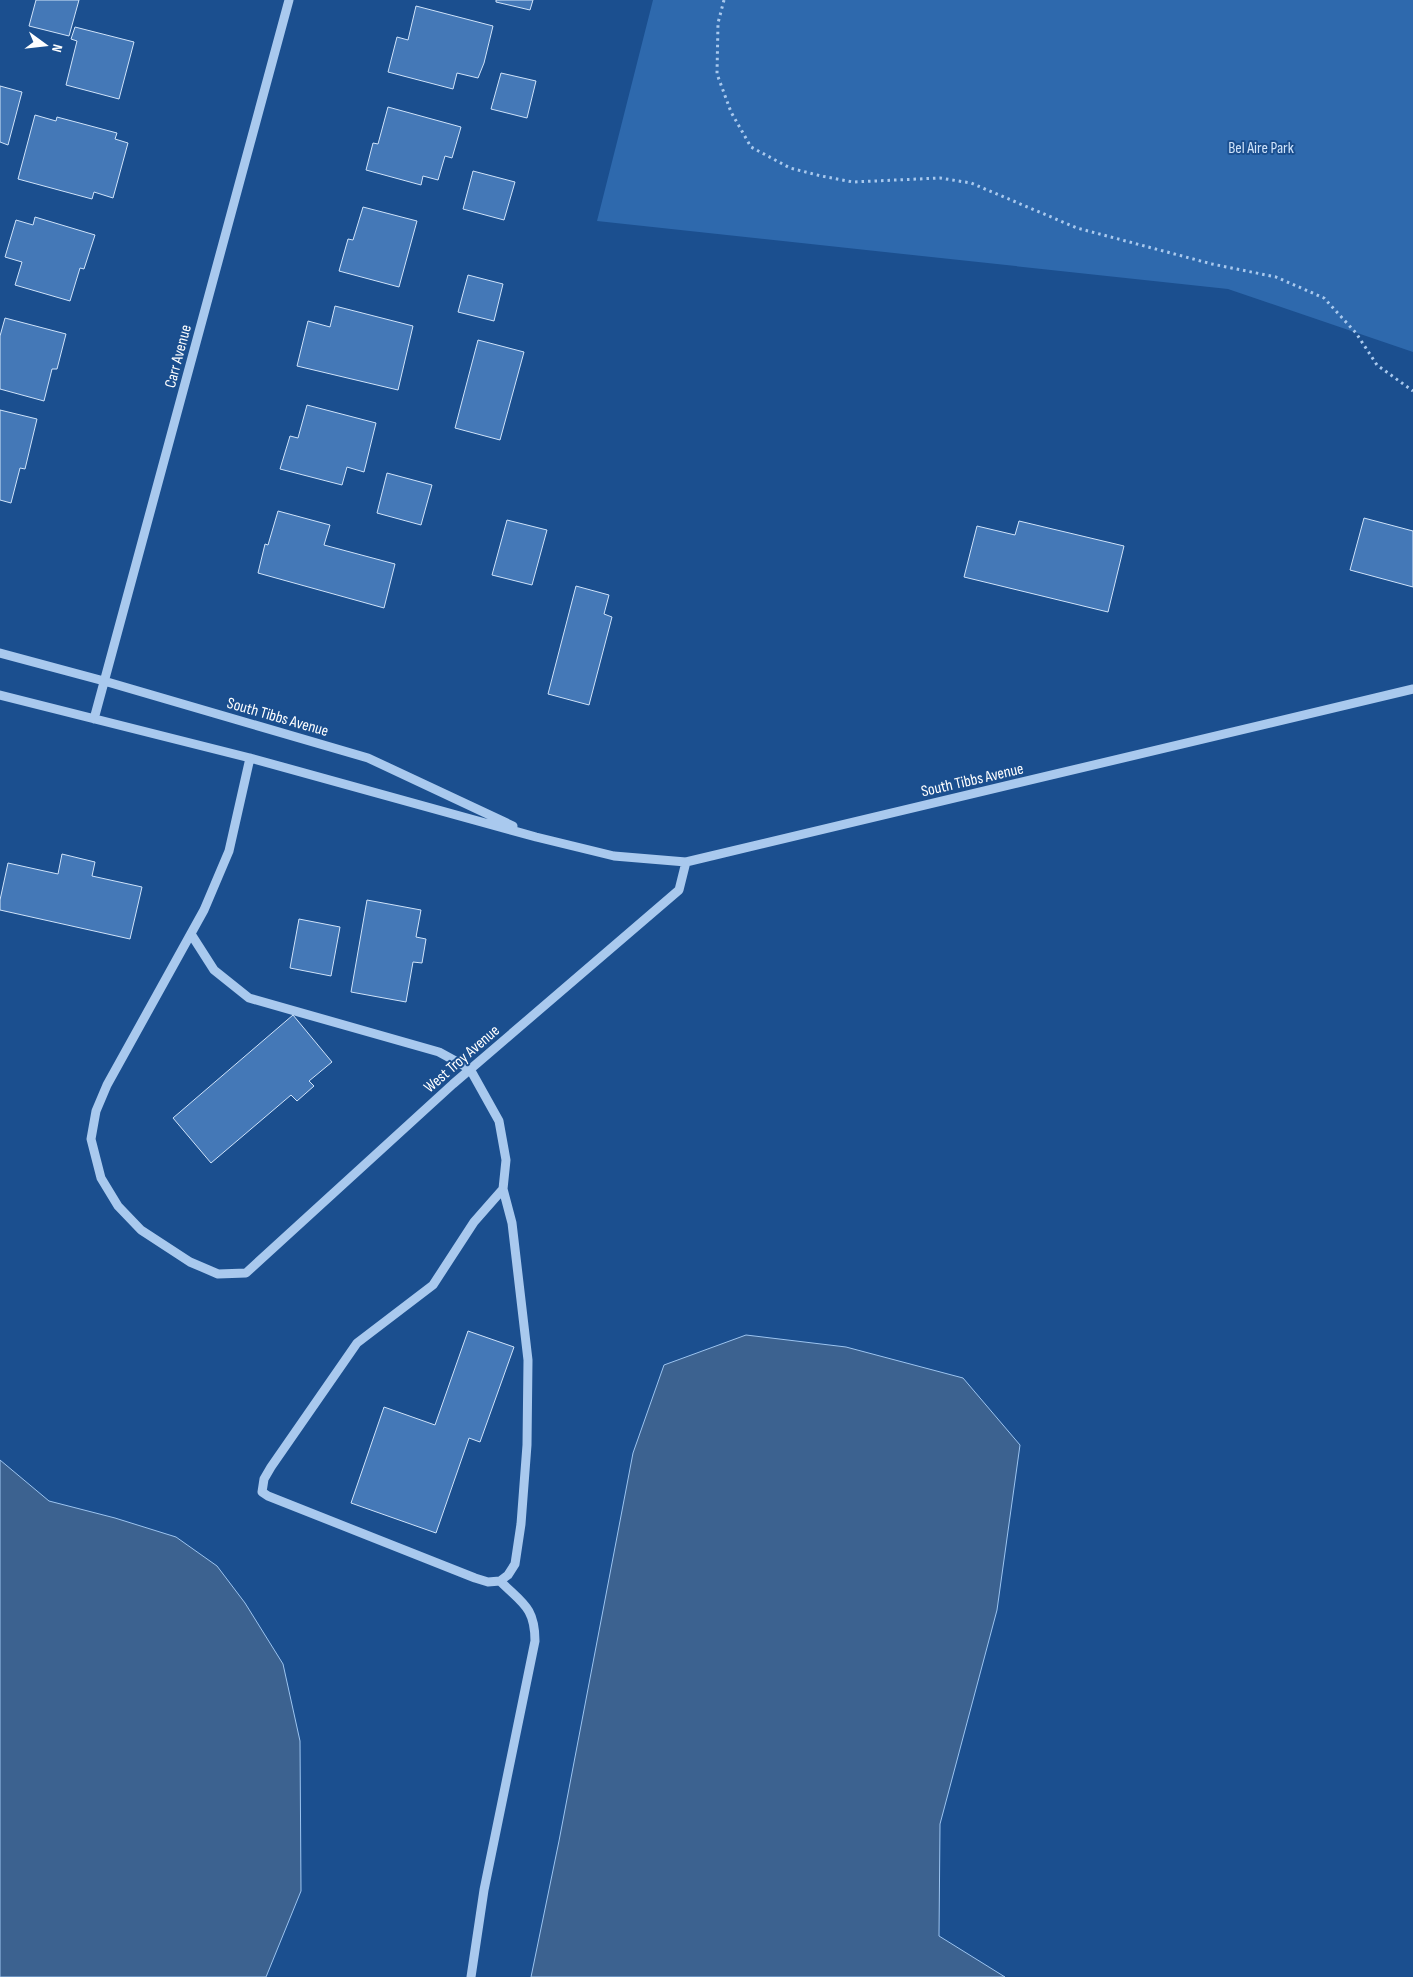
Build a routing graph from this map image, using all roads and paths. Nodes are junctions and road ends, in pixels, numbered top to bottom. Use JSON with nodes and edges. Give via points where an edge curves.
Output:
{"nodes":[{"id":1,"x":290,"y":0,"type":"edge"},
{"id":2,"x":724,"y":0,"type":"edge"},
{"id":3,"x":1413,"y":391,"type":"edge"},
{"id":4,"x":0,"y":654,"type":"edge"},
{"id":5,"x":104,"y":681,"type":"junction"},
{"id":6,"x":1413,"y":689,"type":"edge"},
{"id":7,"x":0,"y":695,"type":"edge"},
{"id":8,"x":94,"y":720,"type":"junction"},
{"id":9,"x":250,"y":758,"type":"junction"},
{"id":10,"x":536,"y":837,"type":"junction"},
{"id":11,"x":686,"y":862,"type":"junction"},
{"id":12,"x":191,"y":934,"type":"junction"},
{"id":13,"x":470,"y":1069,"type":"junction"},
{"id":14,"x":503,"y":1188,"type":"junction"},
{"id":15,"x":500,"y":1581,"type":"junction"},
{"id":16,"x":471,"y":1977,"type":"edge"}],
"edges":[{"from":1,"to":5,"type":"street","name":"Carr Avenue"},
{"from":2,"to":3,"type":"path","via":[[718,23],[717,74],[731,112],[751,147],[790,168],[852,182],[940,178],[971,184],[1077,228],[1212,264],[1276,277],[1324,298],[1356,333],[1377,365]]},
{"from":4,"to":5,"type":"street","name":"South Tibbs Avenue"},
{"from":5,"to":8,"type":"street","name":"Carr Avenue"},
{"from":5,"to":10,"type":"street","name":"South Tibbs Avenue","via":[[368,758]]},
{"from":6,"to":11,"type":"street","name":"South Tibbs Avenue"},
{"from":7,"to":8,"type":"street","name":"South Tibbs Avenue"},
{"from":8,"to":9,"type":"street","name":"South Tibbs Avenue"},
{"from":9,"to":10,"type":"street","name":"South Tibbs Avenue"},
{"from":9,"to":12,"type":"street","via":[[229,851]]},
{"from":10,"to":11,"type":"street","name":"South Tibbs Avenue","via":[[614,856]]},
{"from":11,"to":13,"type":"street","name":"West Troy Avenue","via":[[679,890]]},
{"from":12,"to":13,"type":"street","via":[[214,970],[249,998],[439,1052]]},
{"from":12,"to":13,"type":"street","name":"West Troy Avenue","via":[[107,1086],[96,1111],[91,1139],[101,1178],[118,1206],[141,1230],[190,1262],[218,1274],[246,1273]]},
{"from":13,"to":14,"type":"street","via":[[499,1121],[506,1160]]},
{"from":14,"to":15,"type":"street","via":[[512,1223],[528,1360],[527,1445],[521,1524],[515,1564]]},
{"from":14,"to":15,"type":"street","via":[[474,1222],[433,1285],[358,1343],[271,1467],[264,1479],[262,1492],[475,1578]]},
{"from":15,"to":16,"type":"street","via":[[528,1609],[535,1622],[536,1641],[484,1890]]}]}
